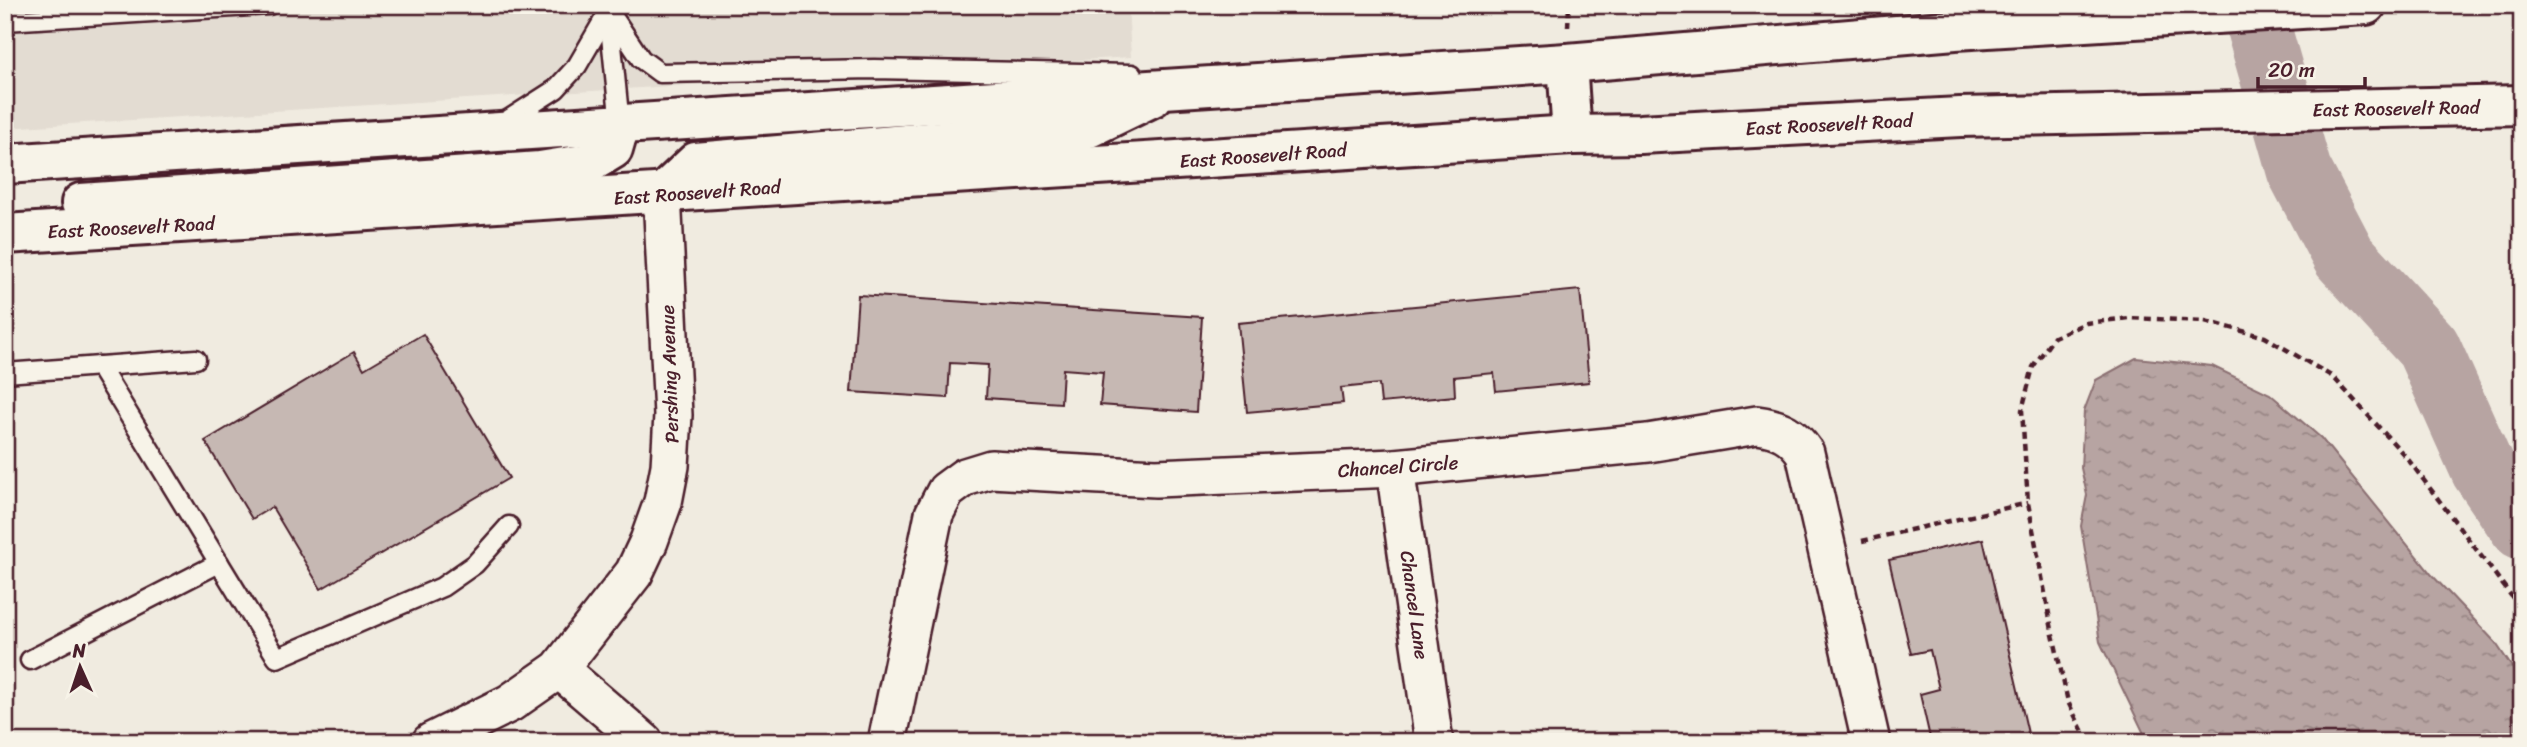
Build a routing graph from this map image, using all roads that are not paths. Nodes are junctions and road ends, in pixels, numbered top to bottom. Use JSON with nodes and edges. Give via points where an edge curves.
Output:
{"nodes":[{"id":1,"x":270,"y":5,"type":"edge"},
{"id":2,"x":2366,"y":5,"type":"edge"},
{"id":3,"x":609,"y":8,"type":"edge"},
{"id":4,"x":5,"y":21,"type":"edge"},
{"id":5,"x":1567,"y":63,"type":"junction"},
{"id":6,"x":1337,"y":78,"type":"junction"},
{"id":7,"x":1170,"y":88,"type":"junction"},
{"id":8,"x":2522,"y":105,"type":"edge"},
{"id":9,"x":620,"y":125,"type":"junction"},
{"id":10,"x":484,"y":134,"type":"junction"},
{"id":11,"x":1572,"y":135,"type":"junction"},
{"id":12,"x":5,"y":164,"type":"edge"},
{"id":13,"x":662,"y":194,"type":"junction"},
{"id":14,"x":5,"y":208,"type":"edge"},
{"id":15,"x":5,"y":234,"type":"edge"},
{"id":16,"x":196,"y":359,"type":"dead end"},
{"id":17,"x":99,"y":366,"type":"junction"},
{"id":18,"x":5,"y":373,"type":"edge"},
{"id":19,"x":1395,"y":468,"type":"junction"},
{"id":20,"x":509,"y":526,"type":"dead end"},
{"id":21,"x":219,"y":563,"type":"junction"},
{"id":22,"x":30,"y":660,"type":"dead end"},
{"id":23,"x":559,"y":669,"type":"junction"},
{"id":24,"x":431,"y":742,"type":"edge"},
{"id":25,"x":644,"y":742,"type":"edge"},
{"id":26,"x":887,"y":742,"type":"edge"},
{"id":27,"x":1434,"y":742,"type":"edge"},
{"id":28,"x":1871,"y":742,"type":"edge"}],
"edges":[{"from":1,"to":4,"type":"lane"},
{"from":2,"to":5,"type":"main road","via":[[1955,30]]},
{"from":3,"to":6,"type":"lane","via":[[641,59],[660,73],[874,69]]},
{"from":3,"to":9,"type":"lane"},
{"from":3,"to":10,"type":"lane","via":[[577,66],[556,89]]},
{"from":5,"to":6,"type":"main road"},
{"from":5,"to":11,"type":"main road"},
{"from":6,"to":7,"type":"main road"},
{"from":7,"to":9,"type":"main road"},
{"from":7,"to":13,"type":"main road","via":[[1089,128],[696,162]]},
{"from":8,"to":11,"type":"main road","name":"East Roosevelt Road","via":[[1960,117]]},
{"from":9,"to":10,"type":"main road"},
{"from":9,"to":14,"type":"main road","via":[[612,149],[590,163],[540,171]]},
{"from":10,"to":12,"type":"main road"},
{"from":11,"to":13,"type":"main road","name":"East Roosevelt Road"},
{"from":13,"to":15,"type":"main road","name":"East Roosevelt Road"},
{"from":13,"to":23,"type":"street","name":"Pershing Avenue","via":[[673,415],[663,502],[634,573]]},
{"from":16,"to":17,"type":"lane"},
{"from":17,"to":18,"type":"lane"},
{"from":17,"to":21,"type":"lane"},
{"from":19,"to":26,"type":"street","name":"Chancel Circle","via":[[1156,478],[991,469],[965,477],[946,491],[933,514]]},
{"from":19,"to":27,"type":"street","name":"Chancel Lane"},
{"from":19,"to":28,"type":"street","name":"Chancel Circle","via":[[1648,443],[1757,425],[1786,432],[1805,453]]},
{"from":20,"to":21,"type":"lane","via":[[475,564],[442,587],[277,659]]},
{"from":21,"to":22,"type":"lane"},
{"from":23,"to":24,"type":"street","name":"Pershing Avenue","via":[[510,703]]},
{"from":23,"to":25,"type":"street"}]}
